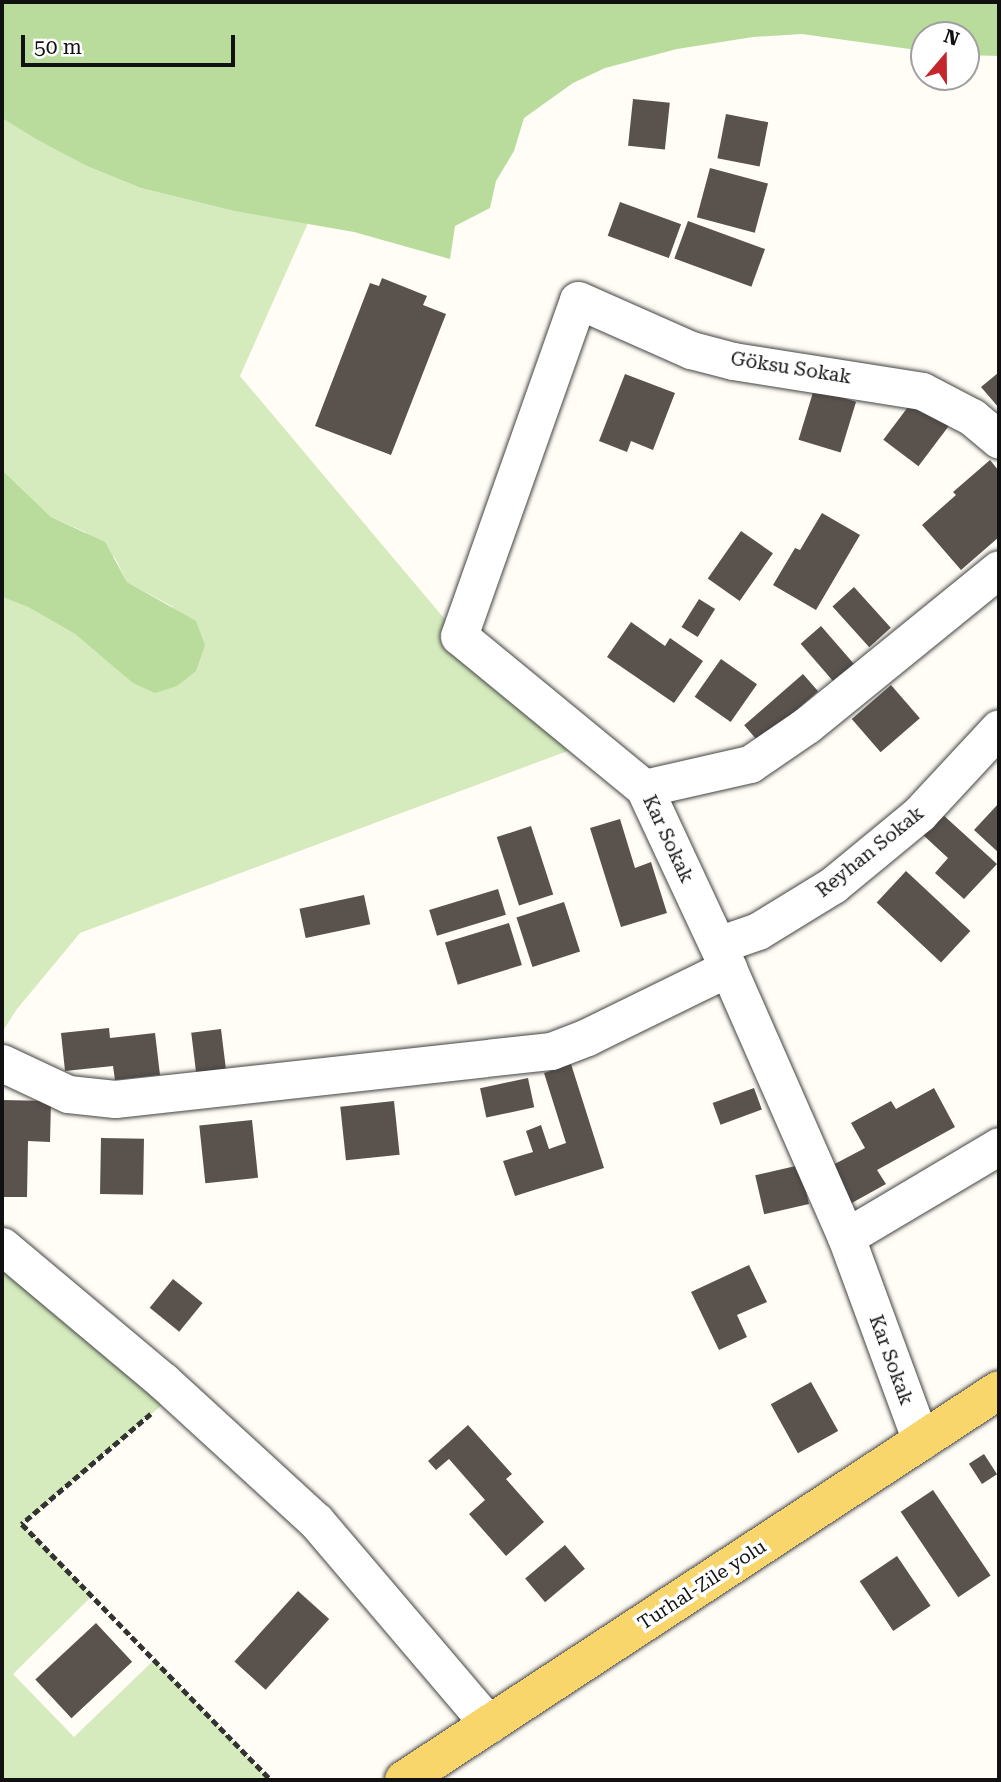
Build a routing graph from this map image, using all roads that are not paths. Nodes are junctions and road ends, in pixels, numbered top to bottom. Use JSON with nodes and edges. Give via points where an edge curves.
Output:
{"nodes":[{"id":1,"x":578,"y":300,"type":"joint"},
{"id":2,"x":999,"y":440,"type":"edge"},
{"id":3,"x":999,"y":569,"type":"edge"},
{"id":4,"x":999,"y":728,"type":"edge"},
{"id":5,"x":644,"y":788,"type":"junction"},
{"id":6,"x":723,"y":957,"type":"junction"},
{"id":7,"x":2,"y":1063,"type":"edge"},
{"id":8,"x":999,"y":1146,"type":"edge"},
{"id":9,"x":846,"y":1237,"type":"junction"},
{"id":10,"x":2,"y":1246,"type":"edge"},
{"id":11,"x":999,"y":1390,"type":"edge"},
{"id":12,"x":921,"y":1441,"type":"junction"},
{"id":13,"x":489,"y":1724,"type":"junction"},
{"id":14,"x":404,"y":1780,"type":"edge"}],
"edges":[{"from":1,"to":2,"type":"street","name":"Göksu Sokak","via":[[691,349],[733,361],[922,391],[949,402]]},
{"from":1,"to":5,"type":"street","name":"Kar Sokak","via":[[459,636]]},
{"from":3,"to":5,"type":"street","via":[[807,725],[750,764]]},
{"from":4,"to":6,"type":"street","name":"Reyhan Sokak","via":[[919,814],[834,885]]},
{"from":5,"to":6,"type":"street","name":"Kar Sokak"},
{"from":6,"to":7,"type":"street","name":"Reyhan Sokak","via":[[587,1038],[551,1051],[115,1099],[68,1094]]},
{"from":6,"to":9,"type":"street","name":"Kar Sokak"},
{"from":8,"to":9,"type":"street"},
{"from":9,"to":12,"type":"street","name":"Kar Sokak"},
{"from":10,"to":13,"type":"street","via":[[176,1393],[316,1521]]},
{"from":11,"to":12,"type":"main road","name":"Turhal-Zile yolu"},
{"from":12,"to":13,"type":"main road","name":"Turhal-Zile yolu"},
{"from":13,"to":14,"type":"main road","name":"Turhal-Zile yolu"}]}
